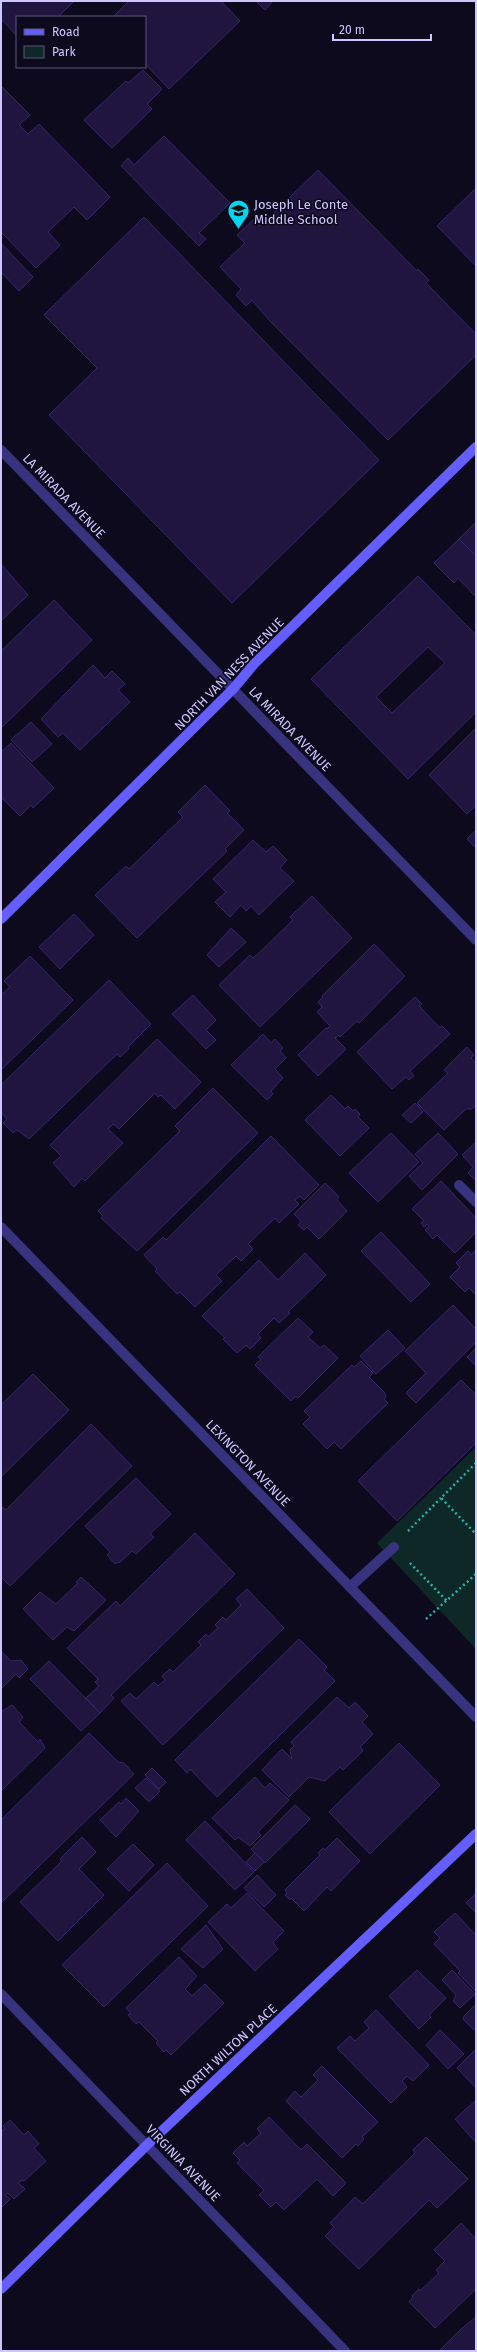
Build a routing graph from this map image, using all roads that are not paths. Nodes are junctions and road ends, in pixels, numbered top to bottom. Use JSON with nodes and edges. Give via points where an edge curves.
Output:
{"nodes":[{"id":1,"x":476,"y":447,"type":"edge"},
{"id":2,"x":1,"y":450,"type":"edge"},
{"id":3,"x":233,"y":689,"type":"junction"},
{"id":4,"x":1,"y":919,"type":"edge"},
{"id":5,"x":476,"y":940,"type":"edge"},
{"id":6,"x":459,"y":1185,"type":"dead end"},
{"id":7,"x":476,"y":1202,"type":"edge"},
{"id":8,"x":1,"y":1227,"type":"edge"},
{"id":9,"x":394,"y":1547,"type":"road end"},
{"id":10,"x":350,"y":1587,"type":"junction"},
{"id":11,"x":476,"y":1717,"type":"edge"},
{"id":12,"x":476,"y":1834,"type":"edge"},
{"id":13,"x":1,"y":1994,"type":"edge"},
{"id":14,"x":147,"y":2145,"type":"junction"},
{"id":15,"x":1,"y":2289,"type":"edge"},
{"id":16,"x":345,"y":2351,"type":"edge"}],
"edges":[{"from":1,"to":3,"type":"street","name":"NORTH VAN NESS AVENUE","via":[[254,664]]},
{"from":2,"to":3,"type":"street","name":"LA MIRADA AVENUE"},
{"from":3,"to":4,"type":"street","name":"NORTH VAN NESS AVENUE"},
{"from":3,"to":5,"type":"street","name":"LA MIRADA AVENUE"},
{"from":6,"to":7,"type":"street"},
{"from":8,"to":10,"type":"street","name":"LEXINGTON AVENUE"},
{"from":9,"to":10,"type":"street"},
{"from":10,"to":11,"type":"street","name":"LEXINGTON AVENUE"},
{"from":12,"to":14,"type":"street","name":"NORTH WILTON PLACE"},
{"from":13,"to":14,"type":"street","name":"VIRGINIA AVENUE"},
{"from":14,"to":15,"type":"street","name":"NORTH WILTON PLACE"},
{"from":14,"to":16,"type":"street","name":"VIRGINIA AVENUE"}]}
